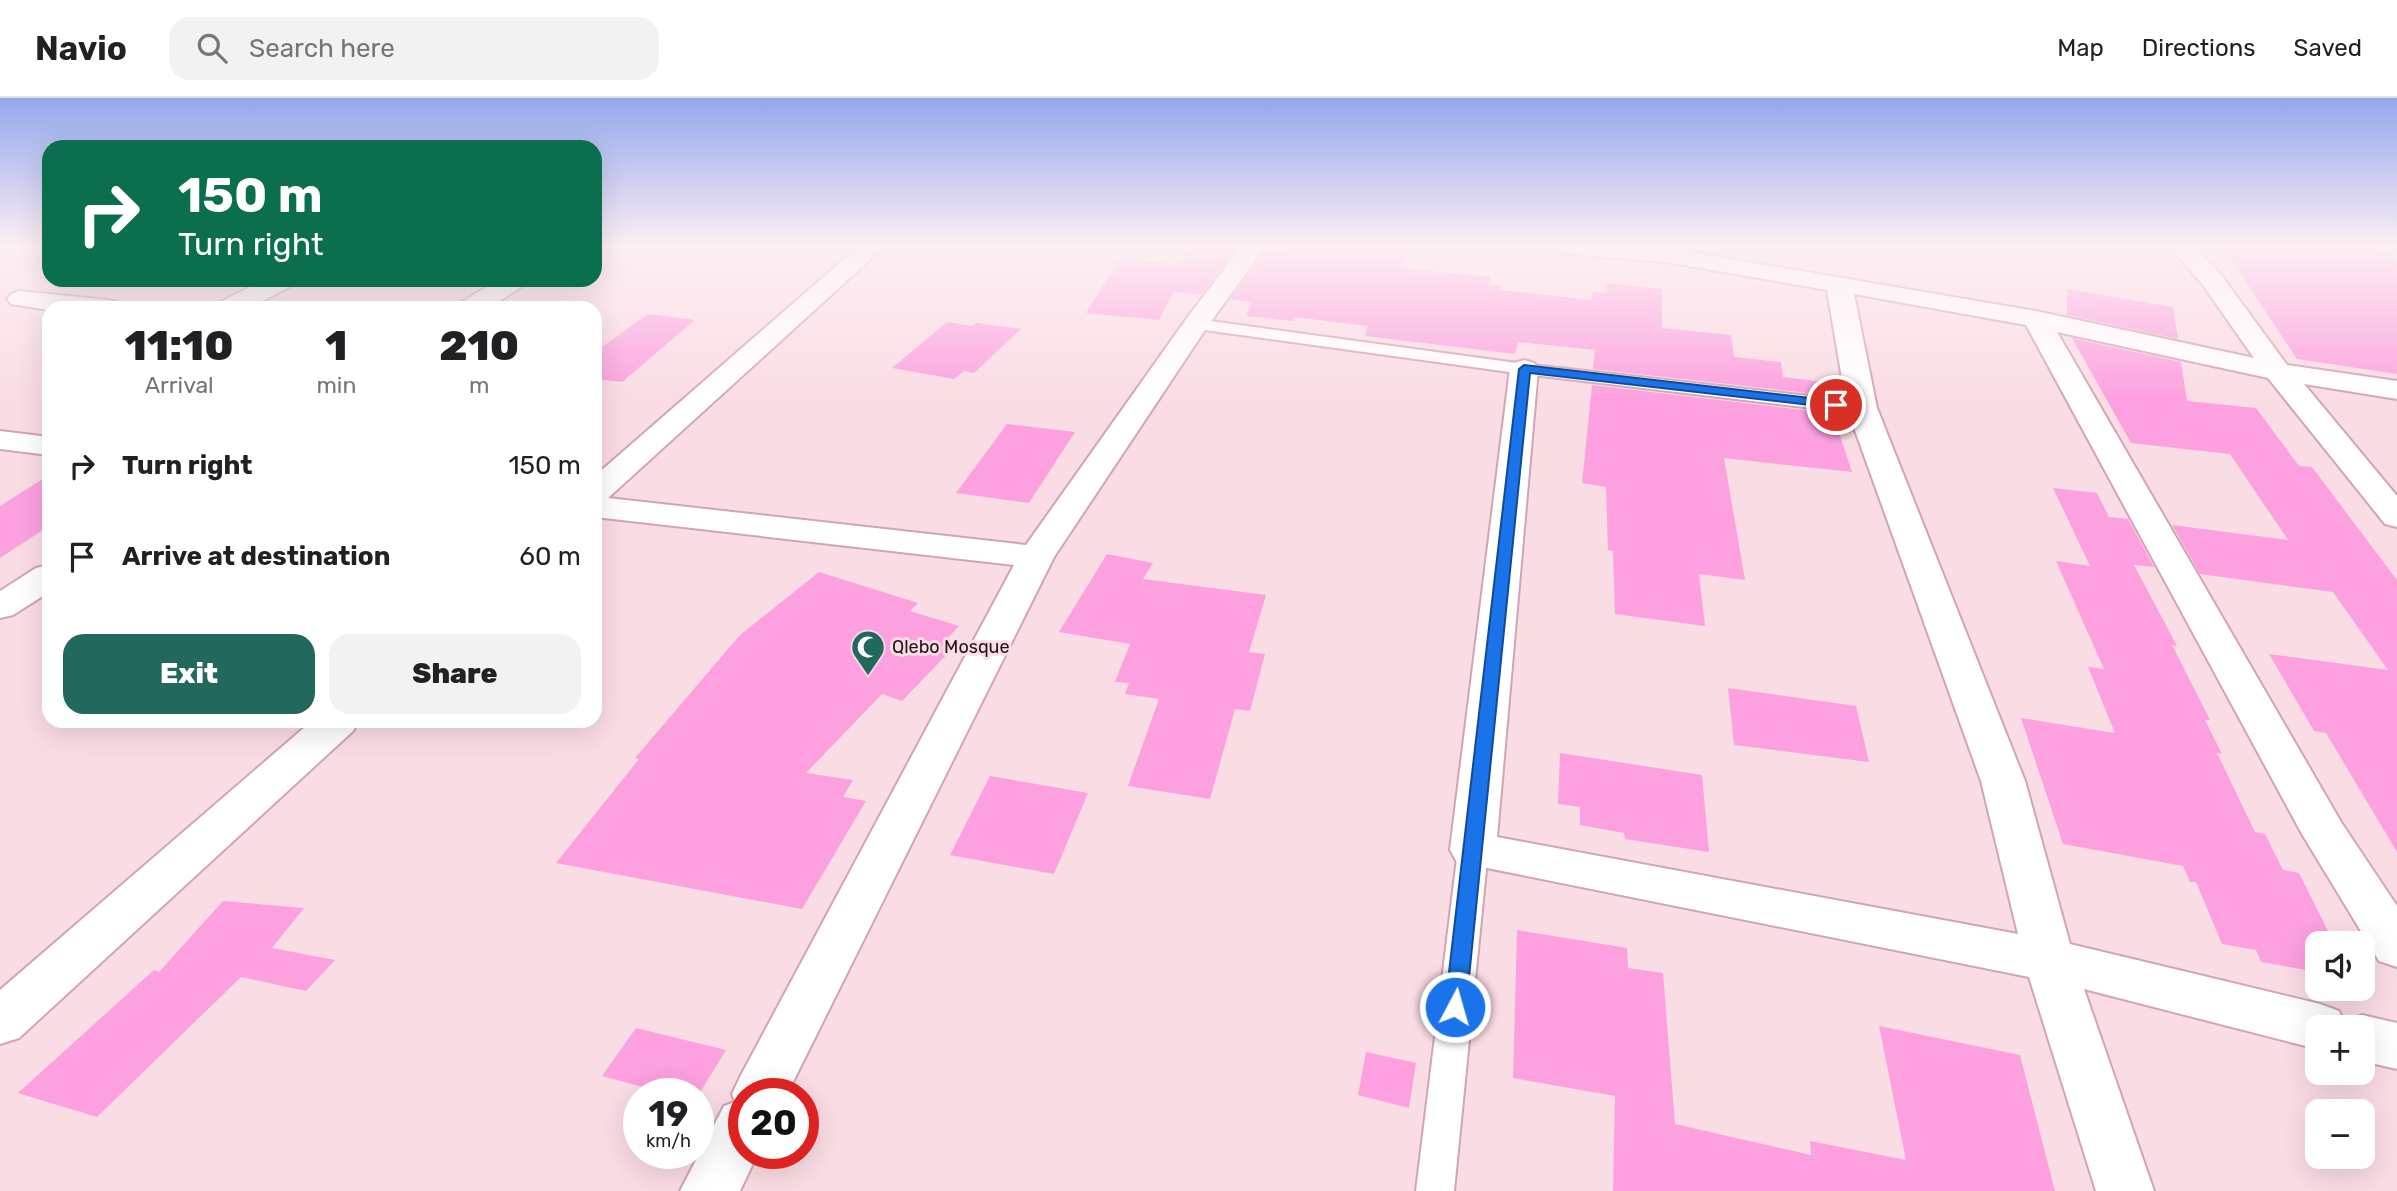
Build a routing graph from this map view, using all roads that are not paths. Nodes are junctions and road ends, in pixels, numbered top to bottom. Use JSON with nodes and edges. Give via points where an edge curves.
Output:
{"nodes":[{"id":1,"x":815,"y":298,"type":"edge"},
{"id":2,"x":1215,"y":298,"type":"edge"},
{"id":3,"x":1842,"y":298,"type":"edge"},
{"id":4,"x":1918,"y":298,"type":"edge"},
{"id":5,"x":2224,"y":298,"type":"edge"},
{"id":6,"x":10,"y":303,"type":"edge"},
{"id":7,"x":42,"y":305,"type":"edge"},
{"id":8,"x":2036,"y":319,"type":"junction"},
{"id":9,"x":1196,"y":324,"type":"junction"},
{"id":10,"x":1524,"y":369,"type":"junction"},
{"id":11,"x":2278,"y":372,"type":"junction"},
{"id":12,"x":2397,"y":390,"type":"edge"},
{"id":13,"x":1862,"y":408,"type":"junction"},
{"id":14,"x":0,"y":440,"type":"edge"},
{"id":15,"x":42,"y":445,"type":"edge"},
{"id":16,"x":602,"y":487,"type":"edge"},
{"id":17,"x":602,"y":508,"type":"edge"},
{"id":18,"x":2397,"y":517,"type":"edge"},
{"id":19,"x":1036,"y":557,"type":"junction"},
{"id":20,"x":42,"y":580,"type":"edge"},
{"id":21,"x":0,"y":607,"type":"edge"},
{"id":22,"x":330,"y":728,"type":"edge"},
{"id":23,"x":1473,"y":850,"type":"junction"},
{"id":24,"x":2397,"y":947,"type":"edge"},
{"id":25,"x":2049,"y":960,"type":"junction"},
{"id":26,"x":0,"y":1022,"type":"edge"},
{"id":27,"x":2305,"y":1023,"type":"edge"},
{"id":28,"x":2375,"y":1041,"type":"edge"},
{"id":29,"x":2397,"y":1046,"type":"edge"},
{"id":30,"x":767,"y":1078,"type":"edge"},
{"id":31,"x":728,"y":1155,"type":"edge"},
{"id":32,"x":709,"y":1191,"type":"edge"},
{"id":33,"x":1435,"y":1191,"type":"edge"},
{"id":34,"x":2126,"y":1191,"type":"edge"}],
"edges":[{"from":1,"to":16,"type":"street"},
{"from":2,"to":9,"type":"street"},
{"from":3,"to":13,"type":"street"},
{"from":4,"to":8,"type":"street"},
{"from":5,"to":11,"type":"street"},
{"from":6,"to":7,"type":"street"},
{"from":8,"to":11,"type":"street"},
{"from":8,"to":24,"type":"street","via":[[2325,834]]},
{"from":9,"to":10,"type":"lane"},
{"from":9,"to":19,"type":"street"},
{"from":10,"to":13,"type":"lane"},
{"from":10,"to":23,"type":"street"},
{"from":11,"to":12,"type":"street"},
{"from":11,"to":18,"type":"street"},
{"from":13,"to":25,"type":"street","via":[[2003,780]]},
{"from":14,"to":15,"type":"street"},
{"from":17,"to":19,"type":"street"},
{"from":19,"to":30,"type":"street"},
{"from":20,"to":21,"type":"street"},
{"from":22,"to":26,"type":"street"},
{"from":23,"to":25,"type":"street"},
{"from":23,"to":33,"type":"lane"},
{"from":25,"to":27,"type":"street"},
{"from":25,"to":34,"type":"street"},
{"from":28,"to":29,"type":"street"},
{"from":31,"to":32,"type":"street"}]}
